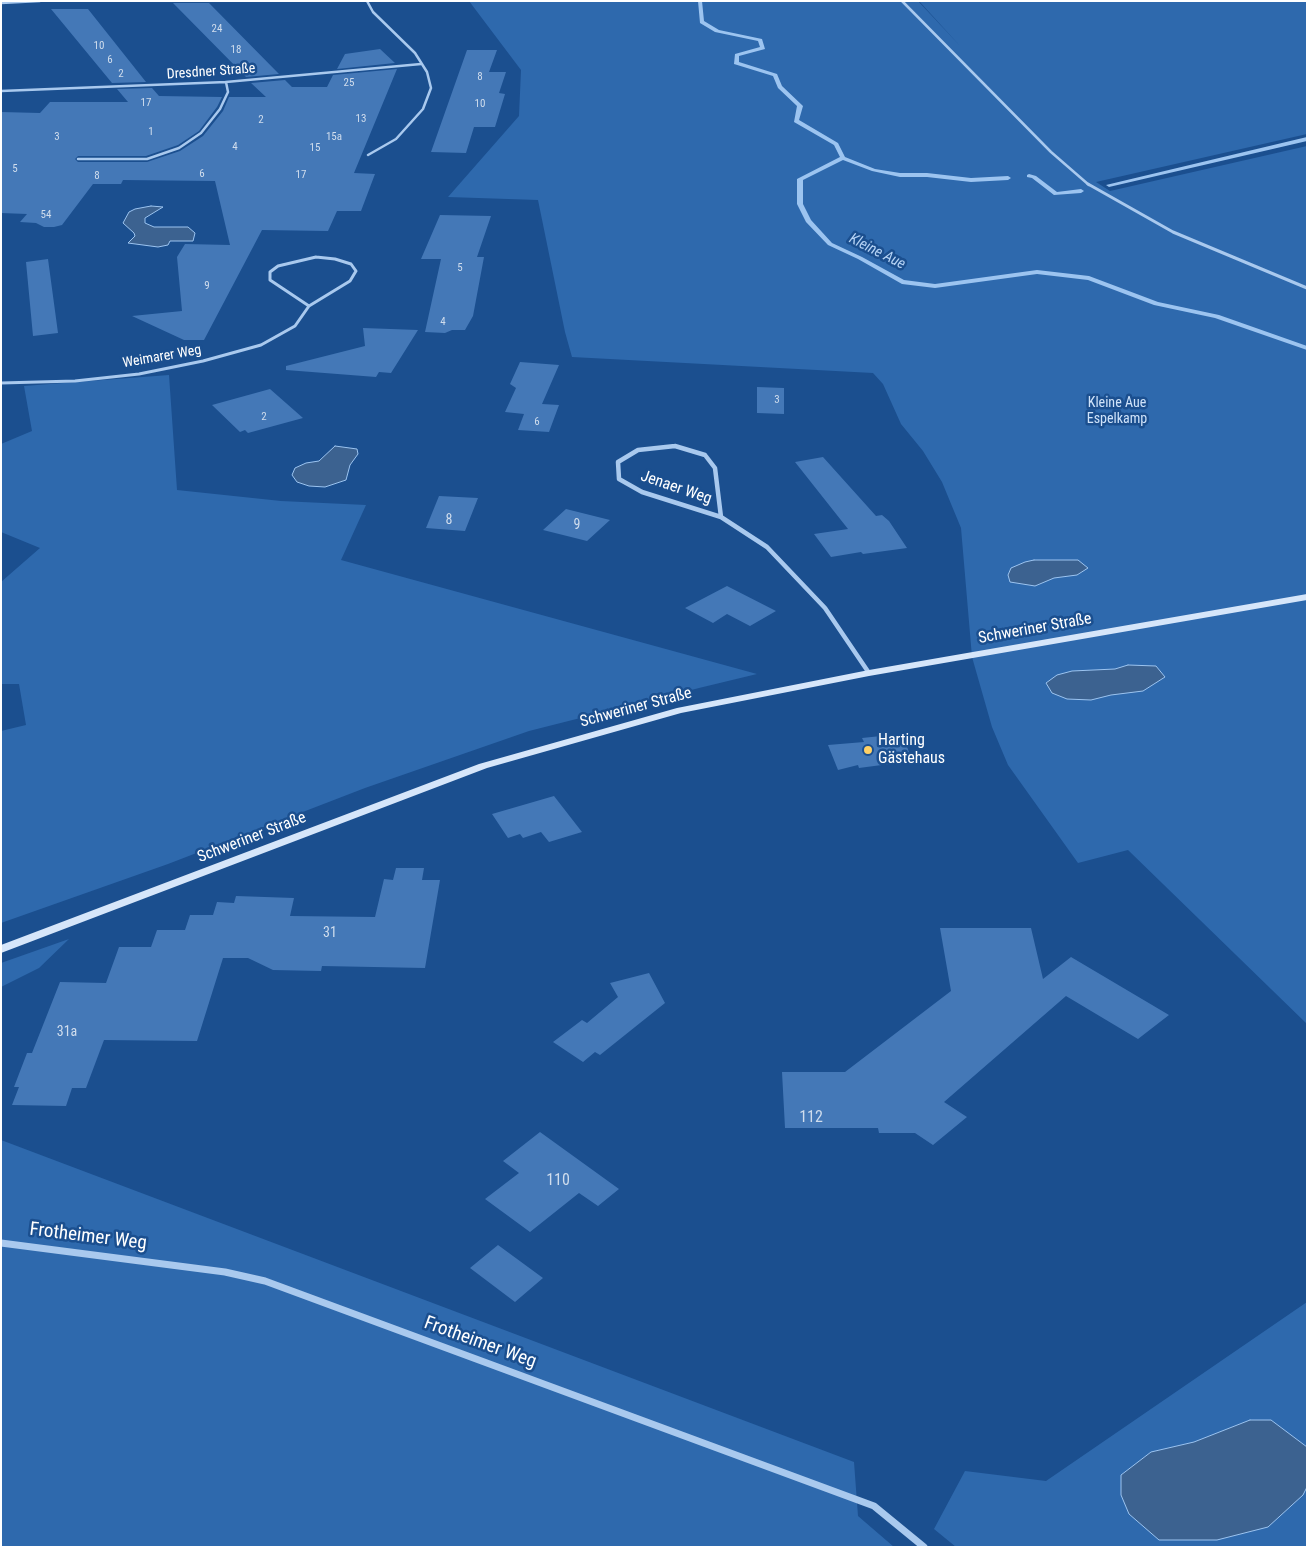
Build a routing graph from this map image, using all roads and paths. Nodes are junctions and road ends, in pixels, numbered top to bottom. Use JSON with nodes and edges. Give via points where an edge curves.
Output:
{"nodes":[{"id":1,"x":40,"y":1,"type":"edge"},
{"id":2,"x":367,"y":1,"type":"edge"},
{"id":3,"x":902,"y":1,"type":"edge"},
{"id":4,"x":1,"y":3,"type":"edge"},
{"id":5,"x":421,"y":64,"type":"junction"},
{"id":6,"x":226,"y":82,"type":"junction"},
{"id":7,"x":1,"y":91,"type":"edge"},
{"id":8,"x":368,"y":155,"type":"dead end"},
{"id":9,"x":78,"y":159,"type":"dead end"},
{"id":10,"x":1307,"y":288,"type":"edge"},
{"id":11,"x":309,"y":306,"type":"junction"},
{"id":12,"x":1,"y":384,"type":"edge"},
{"id":13,"x":721,"y":517,"type":"junction"},
{"id":14,"x":1307,"y":596,"type":"edge"},
{"id":15,"x":870,"y":673,"type":"junction"},
{"id":16,"x":1,"y":949,"type":"edge"},
{"id":17,"x":1,"y":1243,"type":"edge"},
{"id":18,"x":924,"y":1547,"type":"edge"}],
"edges":[{"from":1,"to":4,"type":"street"},
{"from":2,"to":5,"type":"street","via":[[372,12],[415,53]]},
{"from":3,"to":10,"type":"street","via":[[1051,152],[1092,187],[1172,232]]},
{"from":5,"to":6,"type":"street","name":"Dresdner Straße"},
{"from":5,"to":8,"type":"street","via":[[431,88],[423,109],[396,139]]},
{"from":6,"to":7,"type":"street","name":"Dresdner Straße"},
{"from":6,"to":9,"type":"street","via":[[228,92],[220,109],[201,133],[179,148],[147,159]]},
{"from":11,"to":11,"type":"street","name":"Weimarer Weg","via":[[350,281],[356,272],[351,264],[316,257],[293,261],[270,272],[270,280]]},
{"from":11,"to":12,"type":"street","name":"Weimarer Weg","via":[[295,326],[261,345],[203,362],[75,381]]},
{"from":13,"to":13,"type":"street","name":"Jenaer Weg","via":[[715,468],[705,455],[674,446],[638,450],[618,462],[619,479],[642,492]]},
{"from":13,"to":15,"type":"street","name":"Jenaer Weg","via":[[767,547],[825,608]]},
{"from":14,"to":15,"type":"street","name":"Schweriner Straße"},
{"from":15,"to":16,"type":"street","name":"Schweriner Straße","via":[[680,710],[483,766]]},
{"from":17,"to":18,"type":"street","name":"Frotheimer Weg","via":[[265,1280],[874,1506]]}]}
